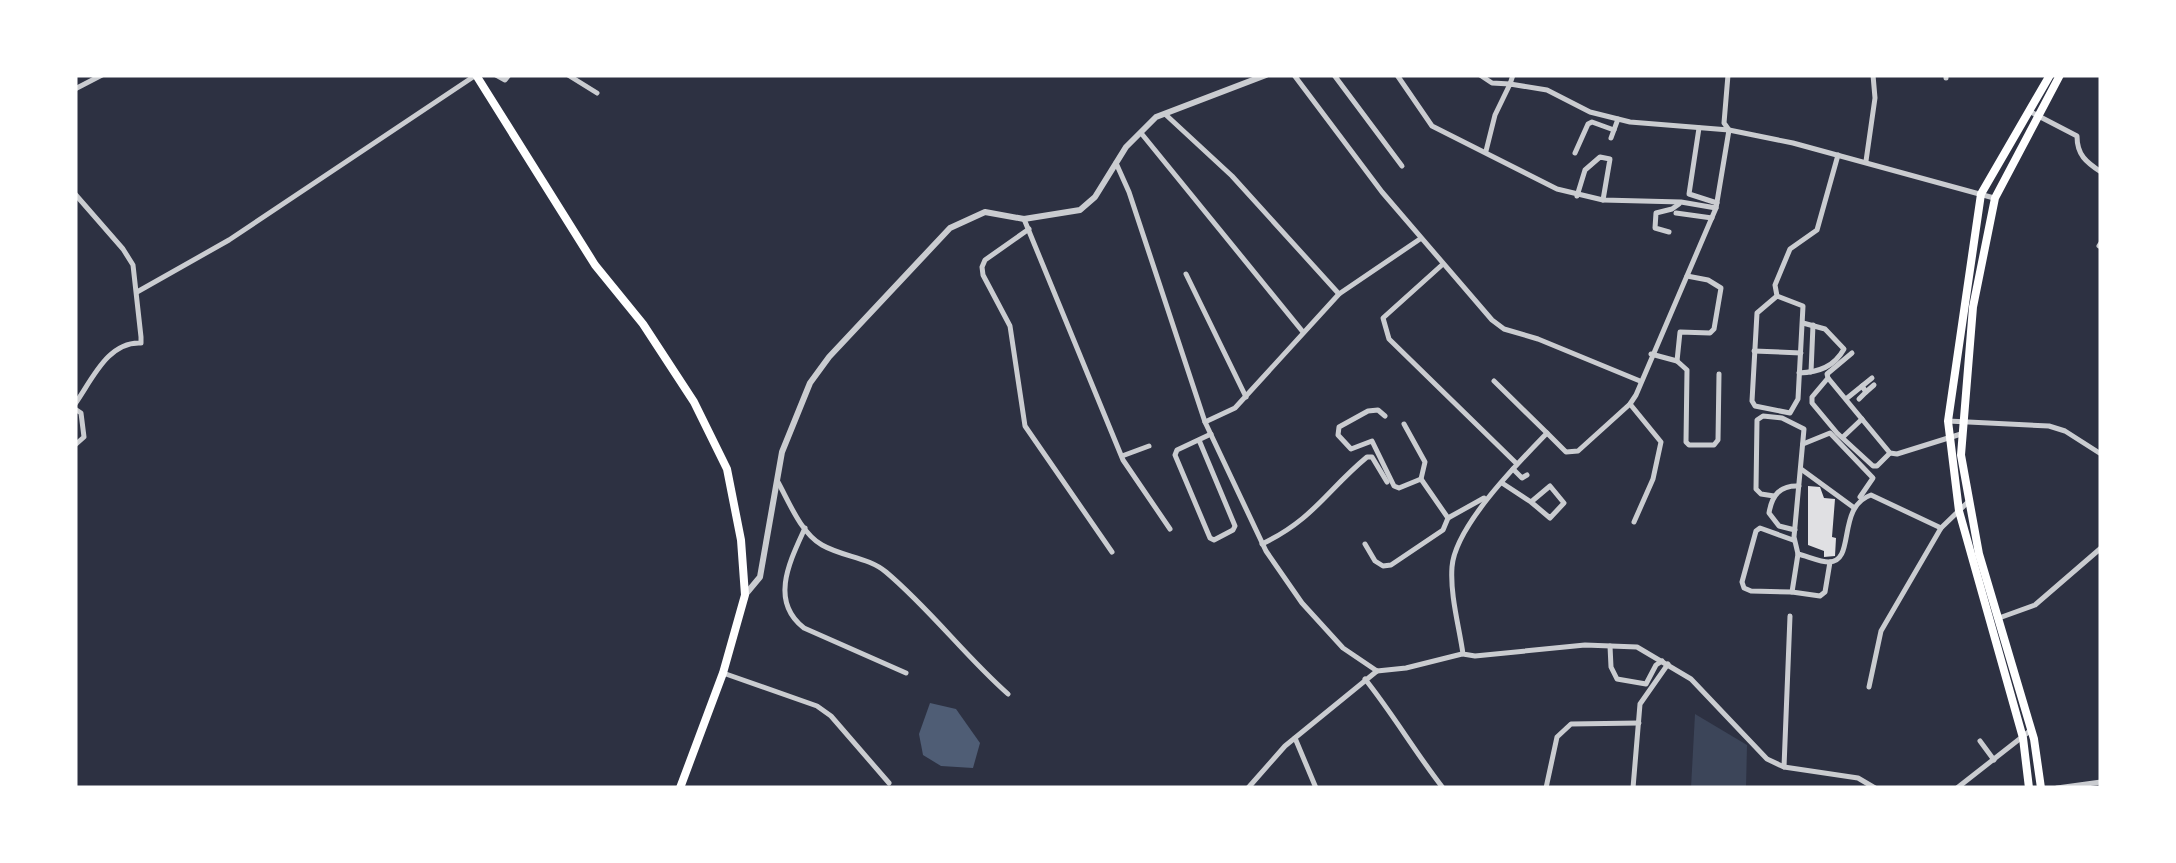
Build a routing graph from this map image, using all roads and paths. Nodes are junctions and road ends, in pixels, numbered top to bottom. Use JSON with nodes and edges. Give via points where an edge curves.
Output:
{"nodes":[{"id":1,"x":102,"y":75,"type":"edge"},
{"id":2,"x":476,"y":75,"type":"edge"},
{"id":3,"x":496,"y":75,"type":"edge"},
{"id":4,"x":509,"y":75,"type":"edge"},
{"id":5,"x":568,"y":75,"type":"edge"},
{"id":6,"x":1266,"y":75,"type":"edge"},
{"id":7,"x":1294,"y":75,"type":"edge"},
{"id":8,"x":1334,"y":75,"type":"edge"},
{"id":9,"x":1396,"y":75,"type":"edge"},
{"id":10,"x":1480,"y":75,"type":"edge"},
{"id":11,"x":1513,"y":75,"type":"edge"},
{"id":12,"x":1728,"y":75,"type":"edge"},
{"id":13,"x":1873,"y":75,"type":"edge"},
{"id":14,"x":2050,"y":75,"type":"edge"},
{"id":15,"x":2060,"y":75,"type":"edge"},
{"id":16,"x":1510,"y":84,"type":"junction"},
{"id":17,"x":75,"y":89,"type":"edge"},
{"id":18,"x":597,"y":94,"type":"dead end"},
{"id":19,"x":2029,"y":111,"type":"junction"},
{"id":20,"x":1165,"y":114,"type":"junction"},
{"id":21,"x":2038,"y":117,"type":"junction"},
{"id":22,"x":1618,"y":119,"type":"junction"},
{"id":23,"x":1699,"y":128,"type":"junction"},
{"id":24,"x":1614,"y":130,"type":"junction"},
{"id":25,"x":1730,"y":130,"type":"junction"},
{"id":26,"x":1140,"y":132,"type":"junction"},
{"id":27,"x":1611,"y":138,"type":"dead end"},
{"id":28,"x":1486,"y":151,"type":"junction"},
{"id":29,"x":1576,"y":153,"type":"dead end"},
{"id":30,"x":1838,"y":154,"type":"junction"},
{"id":31,"x":1115,"y":160,"type":"junction"},
{"id":32,"x":1866,"y":161,"type":"junction"},
{"id":33,"x":1402,"y":166,"type":"dead end"},
{"id":34,"x":2101,"y":172,"type":"edge"},
{"id":35,"x":75,"y":194,"type":"edge"},
{"id":36,"x":1981,"y":194,"type":"junction"},
{"id":37,"x":1577,"y":196,"type":"junction"},
{"id":38,"x":1995,"y":198,"type":"junction"},
{"id":39,"x":1603,"y":200,"type":"junction"},
{"id":40,"x":1681,"y":202,"type":"junction"},
{"id":41,"x":1717,"y":205,"type":"junction"},
{"id":42,"x":1676,"y":213,"type":"dead end"},
{"id":43,"x":1712,"y":218,"type":"junction"},
{"id":44,"x":1024,"y":219,"type":"junction"},
{"id":45,"x":1028,"y":230,"type":"junction"},
{"id":46,"x":1669,"y":232,"type":"dead end"},
{"id":47,"x":1420,"y":238,"type":"junction"},
{"id":48,"x":1443,"y":264,"type":"junction"},
{"id":49,"x":1186,"y":274,"type":"dead end"},
{"id":50,"x":1687,"y":276,"type":"junction"},
{"id":51,"x":137,"y":292,"type":"junction"},
{"id":52,"x":1339,"y":294,"type":"junction"},
{"id":53,"x":1777,"y":296,"type":"junction"},
{"id":54,"x":1803,"y":323,"type":"junction"},
{"id":55,"x":1664,"y":324,"type":"junction"},
{"id":56,"x":1814,"y":325,"type":"junction"},
{"id":57,"x":1303,"y":332,"type":"junction"},
{"id":58,"x":1680,"y":332,"type":"junction"},
{"id":59,"x":1754,"y":351,"type":"junction"},
{"id":60,"x":1852,"y":352,"type":"dead end"},
{"id":61,"x":1652,"y":354,"type":"junction"},
{"id":62,"x":1801,"y":354,"type":"junction"},
{"id":63,"x":1677,"y":361,"type":"junction"},
{"id":64,"x":1810,"y":372,"type":"junction"},
{"id":65,"x":1799,"y":373,"type":"junction"},
{"id":66,"x":1719,"y":374,"type":"dead end"},
{"id":67,"x":1828,"y":378,"type":"junction"},
{"id":68,"x":1494,"y":381,"type":"dead end"},
{"id":69,"x":1640,"y":381,"type":"junction"},
{"id":70,"x":1873,"y":381,"type":"dead end"},
{"id":71,"x":1864,"y":389,"type":"junction"},
{"id":72,"x":1246,"y":397,"type":"junction"},
{"id":73,"x":1858,"y":398,"type":"dead end"},
{"id":74,"x":1846,"y":399,"type":"junction"},
{"id":75,"x":1630,"y":404,"type":"junction"},
{"id":76,"x":75,"y":406,"type":"edge"},
{"id":77,"x":1385,"y":416,"type":"dead end"},
{"id":78,"x":1862,"y":419,"type":"junction"},
{"id":79,"x":1948,"y":421,"type":"junction"},
{"id":80,"x":1204,"y":422,"type":"junction"},
{"id":81,"x":1962,"y":422,"type":"junction"},
{"id":82,"x":1404,"y":424,"type":"dead end"},
{"id":83,"x":1548,"y":433,"type":"junction"},
{"id":84,"x":1210,"y":434,"type":"junction"},
{"id":85,"x":1962,"y":434,"type":"junction"},
{"id":86,"x":1948,"y":436,"type":"junction"},
{"id":87,"x":1843,"y":437,"type":"junction"},
{"id":88,"x":1199,"y":440,"type":"junction"},
{"id":89,"x":1803,"y":444,"type":"junction"},
{"id":90,"x":75,"y":445,"type":"edge"},
{"id":91,"x":1149,"y":446,"type":"dead end"},
{"id":92,"x":1890,"y":453,"type":"junction"},
{"id":93,"x":2101,"y":454,"type":"edge"},
{"id":94,"x":1122,"y":456,"type":"junction"},
{"id":95,"x":1515,"y":466,"type":"junction"},
{"id":96,"x":1801,"y":469,"type":"junction"},
{"id":97,"x":1527,"y":475,"type":"dead end"},
{"id":98,"x":1421,"y":479,"type":"junction"},
{"id":99,"x":778,"y":482,"type":"junction"},
{"id":100,"x":1502,"y":484,"type":"junction"},
{"id":101,"x":1799,"y":486,"type":"junction"},
{"id":102,"x":1390,"y":487,"type":"dead end"},
{"id":103,"x":1774,"y":496,"type":"junction"},
{"id":104,"x":1487,"y":497,"type":"junction"},
{"id":105,"x":1859,"y":500,"type":"junction"},
{"id":106,"x":1969,"y":501,"type":"junction"},
{"id":107,"x":1531,"y":502,"type":"junction"},
{"id":108,"x":1853,"y":507,"type":"junction"},
{"id":109,"x":1958,"y":511,"type":"junction"},
{"id":110,"x":1448,"y":518,"type":"junction"},
{"id":111,"x":1634,"y":522,"type":"dead end"},
{"id":112,"x":805,"y":528,"type":"junction"},
{"id":113,"x":1941,"y":528,"type":"junction"},
{"id":114,"x":1170,"y":530,"type":"dead end"},
{"id":115,"x":1795,"y":530,"type":"junction"},
{"id":116,"x":1794,"y":540,"type":"junction"},
{"id":117,"x":1262,"y":544,"type":"junction"},
{"id":118,"x":1364,"y":544,"type":"dead end"},
{"id":119,"x":2101,"y":548,"type":"edge"},
{"id":120,"x":1112,"y":552,"type":"dead end"},
{"id":121,"x":1798,"y":554,"type":"junction"},
{"id":122,"x":1974,"y":555,"type":"junction"},
{"id":123,"x":1830,"y":562,"type":"junction"},
{"id":124,"x":1792,"y":592,"type":"junction"},
{"id":125,"x":745,"y":595,"type":"junction"},
{"id":126,"x":1790,"y":616,"type":"dead end"},
{"id":127,"x":1999,"y":618,"type":"junction"},
{"id":128,"x":1990,"y":627,"type":"junction"},
{"id":129,"x":1610,"y":646,"type":"junction"},
{"id":130,"x":1463,"y":654,"type":"junction"},
{"id":131,"x":1665,"y":663,"type":"junction"},
{"id":132,"x":2014,"y":669,"type":"junction"},
{"id":133,"x":1377,"y":671,"type":"junction"},
{"id":134,"x":2003,"y":671,"type":"junction"},
{"id":135,"x":723,"y":673,"type":"junction"},
{"id":136,"x":906,"y":673,"type":"dead end"},
{"id":137,"x":1365,"y":678,"type":"junction"},
{"id":138,"x":1869,"y":687,"type":"dead end"},
{"id":139,"x":1008,"y":694,"type":"dead end"},
{"id":140,"x":1639,"y":723,"type":"junction"},
{"id":141,"x":2031,"y":730,"type":"junction"},
{"id":142,"x":1295,"y":738,"type":"junction"},
{"id":143,"x":2022,"y":738,"type":"junction"},
{"id":144,"x":1980,"y":741,"type":"dead end"},
{"id":145,"x":1994,"y":760,"type":"junction"},
{"id":146,"x":1784,"y":767,"type":"junction"},
{"id":147,"x":2101,"y":782,"type":"edge"},
{"id":148,"x":888,"y":783,"type":"dead end"},
{"id":149,"x":680,"y":788,"type":"edge"},
{"id":150,"x":1248,"y":788,"type":"edge"},
{"id":151,"x":1316,"y":788,"type":"edge"},
{"id":152,"x":1443,"y":788,"type":"edge"},
{"id":153,"x":1546,"y":788,"type":"edge"},
{"id":154,"x":1633,"y":788,"type":"edge"},
{"id":155,"x":1875,"y":788,"type":"edge"},
{"id":156,"x":1957,"y":788,"type":"edge"},
{"id":157,"x":2029,"y":788,"type":"edge"},
{"id":158,"x":2041,"y":788,"type":"edge"},
{"id":159,"x":2057,"y":788,"type":"edge"}],
"edges":[{"from":1,"to":17,"type":"street"},
{"from":2,"to":51,"type":"street","via":[[229,240]]},
{"from":2,"to":125,"type":"main road","via":[[595,264],[694,402],[727,469]]},
{"from":3,"to":4,"type":"street"},
{"from":5,"to":18,"type":"street"},
{"from":6,"to":20,"type":"street"},
{"from":7,"to":47,"type":"street"},
{"from":8,"to":33,"type":"street"},
{"from":9,"to":28,"type":"street","via":[[1432,126]]},
{"from":10,"to":16,"type":"street"},
{"from":11,"to":16,"type":"street"},
{"from":12,"to":25,"type":"street","via":[[1724,123]]},
{"from":13,"to":32,"type":"street"},
{"from":14,"to":19,"type":"main road"},
{"from":15,"to":21,"type":"main road"},
{"from":16,"to":22,"type":"street","via":[[1547,90]]},
{"from":16,"to":28,"type":"street"},
{"from":19,"to":21,"type":"street"},
{"from":19,"to":36,"type":"main road"},
{"from":20,"to":26,"type":"street"},
{"from":20,"to":52,"type":"street","via":[[1232,176]]},
{"from":21,"to":34,"type":"street","via":[[2077,136],[2077,149]]},
{"from":21,"to":38,"type":"main road"},
{"from":22,"to":23,"type":"street"},
{"from":22,"to":24,"type":"street"},
{"from":23,"to":25,"type":"street"},
{"from":23,"to":41,"type":"street","via":[[1689,194]]},
{"from":24,"to":27,"type":"street"},
{"from":24,"to":29,"type":"street","via":[[1588,124]]},
{"from":25,"to":30,"type":"street"},
{"from":25,"to":41,"type":"street"},
{"from":26,"to":31,"type":"street"},
{"from":26,"to":57,"type":"street"},
{"from":28,"to":37,"type":"street"},
{"from":30,"to":32,"type":"street"},
{"from":30,"to":53,"type":"street","via":[[1818,230],[1790,248]]},
{"from":31,"to":44,"type":"street","via":[[1080,210]]},
{"from":31,"to":80,"type":"street"},
{"from":32,"to":36,"type":"street"},
{"from":35,"to":51,"type":"street","via":[[124,248]]},
{"from":36,"to":38,"type":"street"},
{"from":36,"to":79,"type":"main road"},
{"from":37,"to":39,"type":"street"},
{"from":37,"to":39,"type":"street","via":[[1585,170],[1610,159]]},
{"from":38,"to":81,"type":"main road","via":[[1972,307]]},
{"from":39,"to":40,"type":"street"},
{"from":40,"to":41,"type":"street"},
{"from":40,"to":46,"type":"street","via":[[1656,213],[1654,228]]},
{"from":41,"to":43,"type":"street"},
{"from":42,"to":43,"type":"street"},
{"from":43,"to":50,"type":"street"},
{"from":44,"to":45,"type":"street"},
{"from":44,"to":99,"type":"street","via":[[984,212],[950,228],[829,357],[810,384],[782,452]]},
{"from":45,"to":94,"type":"street"},
{"from":45,"to":120,"type":"street","via":[[986,260],[983,275],[1010,326],[1025,426]]},
{"from":47,"to":48,"type":"street"},
{"from":47,"to":52,"type":"street"},
{"from":48,"to":69,"type":"street","via":[[1504,329]]},
{"from":48,"to":95,"type":"street","via":[[1382,318],[1386,331]]},
{"from":49,"to":72,"type":"street"},
{"from":50,"to":55,"type":"street"},
{"from":50,"to":58,"type":"street","via":[[1721,288],[1714,329]]},
{"from":51,"to":76,"type":"street","via":[[141,343],[121,344],[110,354]]},
{"from":52,"to":57,"type":"street"},
{"from":53,"to":54,"type":"street","via":[[1801,302]]},
{"from":53,"to":59,"type":"street","via":[[1757,313]]},
{"from":54,"to":56,"type":"street"},
{"from":54,"to":62,"type":"street"},
{"from":55,"to":58,"type":"street"},
{"from":55,"to":61,"type":"street"},
{"from":56,"to":64,"type":"street"},
{"from":56,"to":64,"type":"street","via":[[1844,350],[1826,368]]},
{"from":57,"to":72,"type":"street"},
{"from":58,"to":63,"type":"street"},
{"from":59,"to":62,"type":"street"},
{"from":59,"to":65,"type":"street","via":[[1756,406],[1790,413]]},
{"from":60,"to":67,"type":"street"},
{"from":61,"to":63,"type":"street"},
{"from":61,"to":69,"type":"street"},
{"from":62,"to":65,"type":"street"},
{"from":63,"to":66,"type":"street","via":[[1687,370],[1689,445],[1718,440]]},
{"from":64,"to":65,"type":"street"},
{"from":67,"to":74,"type":"street"},
{"from":67,"to":87,"type":"street","via":[[1812,403]]},
{"from":68,"to":83,"type":"street"},
{"from":69,"to":75,"type":"street"},
{"from":70,"to":71,"type":"street"},
{"from":71,"to":73,"type":"street"},
{"from":71,"to":74,"type":"street"},
{"from":72,"to":80,"type":"street"},
{"from":74,"to":78,"type":"street"},
{"from":75,"to":83,"type":"street","via":[[1578,452],[1566,452]]},
{"from":75,"to":111,"type":"street","via":[[1661,442]]},
{"from":76,"to":90,"type":"street","via":[[84,437]]},
{"from":77,"to":98,"type":"street","via":[[1368,411],[1338,427],[1338,435],[1351,449],[1372,441],[1394,486]]},
{"from":78,"to":87,"type":"street"},
{"from":78,"to":92,"type":"street"},
{"from":79,"to":81,"type":"street"},
{"from":79,"to":86,"type":"main road"},
{"from":80,"to":84,"type":"street"},
{"from":81,"to":85,"type":"main road"},
{"from":81,"to":93,"type":"street","via":[[2049,426]]},
{"from":82,"to":98,"type":"street","via":[[1425,462]]},
{"from":83,"to":95,"type":"street"},
{"from":84,"to":88,"type":"street"},
{"from":84,"to":117,"type":"street"},
{"from":85,"to":86,"type":"street"},
{"from":85,"to":106,"type":"main road"},
{"from":86,"to":92,"type":"street"},
{"from":86,"to":109,"type":"main road"},
{"from":87,"to":92,"type":"street","via":[[1872,466]]},
{"from":88,"to":88,"type":"street","via":[[1175,455],[1214,540],[1236,526]]},
{"from":89,"to":96,"type":"street"},
{"from":89,"to":103,"type":"street","via":[[1804,430],[1796,424],[1757,420],[1756,490]]},
{"from":89,"to":105,"type":"street","via":[[1830,432],[1851,451],[1873,478]]},
{"from":91,"to":94,"type":"street"},
{"from":94,"to":114,"type":"street"},
{"from":95,"to":97,"type":"street","via":[[1522,478]]},
{"from":95,"to":100,"type":"street"},
{"from":96,"to":101,"type":"street"},
{"from":96,"to":108,"type":"street"},
{"from":98,"to":110,"type":"street"},
{"from":99,"to":112,"type":"street"},
{"from":99,"to":125,"type":"street","via":[[760,576]]},
{"from":100,"to":104,"type":"street"},
{"from":100,"to":107,"type":"street"},
{"from":101,"to":103,"type":"street"},
{"from":101,"to":115,"type":"street"},
{"from":102,"to":117,"type":"street","via":[[1366,457],[1316,510]]},
{"from":103,"to":115,"type":"street","via":[[1773,522]]},
{"from":104,"to":110,"type":"street"},
{"from":104,"to":130,"type":"street","via":[[1452,568]]},
{"from":105,"to":108,"type":"street"},
{"from":105,"to":113,"type":"street","via":[[1878,496]]},
{"from":106,"to":109,"type":"street"},
{"from":106,"to":122,"type":"main road"},
{"from":107,"to":107,"type":"street","via":[[1550,486],[1564,503],[1550,518]]},
{"from":108,"to":123,"type":"street","via":[[1844,554]]},
{"from":109,"to":113,"type":"street"},
{"from":109,"to":122,"type":"main road"},
{"from":110,"to":118,"type":"street","via":[[1443,530],[1391,565],[1376,561]]},
{"from":112,"to":136,"type":"street","via":[[788,568],[786,606],[794,620]]},
{"from":112,"to":139,"type":"street","via":[[825,547],[876,564]]},
{"from":113,"to":138,"type":"street","via":[[1881,631]]},
{"from":115,"to":116,"type":"street"},
{"from":116,"to":121,"type":"street"},
{"from":116,"to":124,"type":"street","via":[[1756,530],[1742,582],[1751,591]]},
{"from":117,"to":133,"type":"street","via":[[1342,648]]},
{"from":119,"to":127,"type":"street","via":[[2035,605]]},
{"from":121,"to":123,"type":"street"},
{"from":121,"to":124,"type":"street"},
{"from":122,"to":127,"type":"main road"},
{"from":122,"to":128,"type":"main road"},
{"from":123,"to":124,"type":"street","via":[[1820,596]]},
{"from":125,"to":135,"type":"main road"},
{"from":126,"to":146,"type":"street"},
{"from":127,"to":128,"type":"street"},
{"from":127,"to":132,"type":"main road"},
{"from":128,"to":134,"type":"main road"},
{"from":129,"to":130,"type":"street"},
{"from":129,"to":131,"type":"street","via":[[1637,647]]},
{"from":129,"to":131,"type":"street","via":[[1617,679],[1646,684],[1656,665]]},
{"from":130,"to":133,"type":"street"},
{"from":131,"to":140,"type":"street","via":[[1640,704]]},
{"from":131,"to":146,"type":"street","via":[[1691,679],[1767,758]]},
{"from":132,"to":134,"type":"main road"},
{"from":132,"to":141,"type":"main road"},
{"from":133,"to":137,"type":"street"},
{"from":134,"to":143,"type":"main road"},
{"from":135,"to":148,"type":"street","via":[[817,706]]},
{"from":135,"to":149,"type":"main road"},
{"from":137,"to":142,"type":"street"},
{"from":137,"to":152,"type":"street"},
{"from":140,"to":153,"type":"street","via":[[1570,724],[1557,738]]},
{"from":140,"to":154,"type":"street"},
{"from":141,"to":143,"type":"street"},
{"from":141,"to":158,"type":"main road"},
{"from":142,"to":150,"type":"street"},
{"from":142,"to":151,"type":"street"},
{"from":143,"to":145,"type":"street"},
{"from":143,"to":157,"type":"main road"},
{"from":144,"to":145,"type":"street"},
{"from":145,"to":156,"type":"street"},
{"from":146,"to":155,"type":"street","via":[[1858,778]]},
{"from":147,"to":159,"type":"street"}]}
